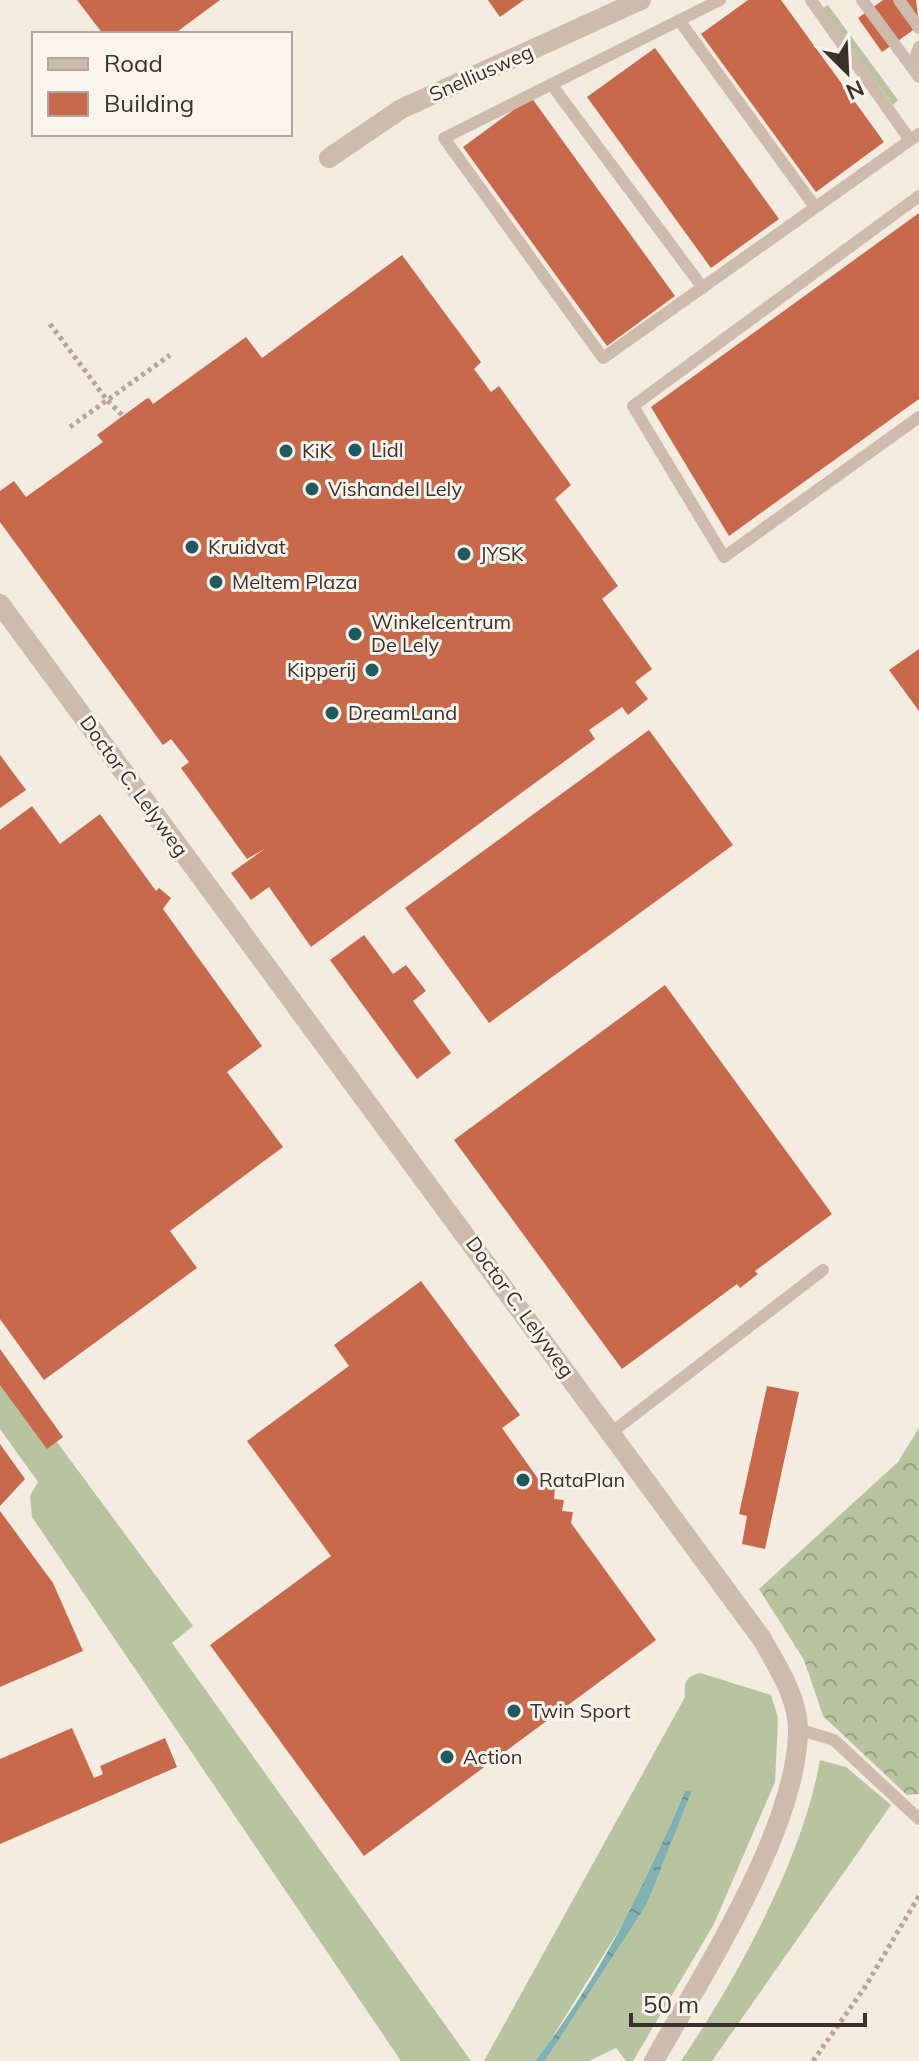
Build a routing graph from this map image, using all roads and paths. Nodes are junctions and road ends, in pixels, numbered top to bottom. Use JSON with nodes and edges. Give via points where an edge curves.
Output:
{"nodes":[{"id":1,"x":641,"y":0,"type":"edge"},
{"id":2,"x":720,"y":0,"type":"edge"},
{"id":3,"x":811,"y":0,"type":"edge"},
{"id":4,"x":862,"y":0,"type":"edge"},
{"id":5,"x":899,"y":0,"type":"edge"},
{"id":6,"x":679,"y":20,"type":"junction"},
{"id":7,"x":919,"y":28,"type":"edge"},
{"id":8,"x":919,"y":47,"type":"edge"},
{"id":9,"x":916,"y":72,"type":"edge"},
{"id":10,"x":551,"y":84,"type":"junction"},
{"id":11,"x":914,"y":137,"type":"edge"},
{"id":12,"x":329,"y":158,"type":"dead end"},
{"id":13,"x":919,"y":196,"type":"edge"},
{"id":14,"x":815,"y":207,"type":"junction"},
{"id":15,"x":703,"y":288,"type":"junction"},
{"id":16,"x":50,"y":324,"type":"dead end"},
{"id":17,"x":170,"y":355,"type":"dead end"},
{"id":18,"x":107,"y":400,"type":"junction"},
{"id":19,"x":124,"y":417,"type":"dead end"},
{"id":20,"x":919,"y":417,"type":"edge"},
{"id":21,"x":70,"y":427,"type":"dead end"},
{"id":22,"x":0,"y":604,"type":"edge"},
{"id":23,"x":823,"y":1270,"type":"dead end"},
{"id":24,"x":612,"y":1432,"type":"junction"},
{"id":25,"x":798,"y":1729,"type":"junction"},
{"id":26,"x":919,"y":1819,"type":"edge"},
{"id":27,"x":919,"y":1896,"type":"edge"},
{"id":28,"x":654,"y":2061,"type":"edge"},
{"id":29,"x":813,"y":2061,"type":"edge"}],
"edges":[{"from":1,"to":12,"type":"street","name":"Snelliusweg","via":[[401,109]]},
{"from":2,"to":6,"type":"lane"},
{"from":3,"to":11,"type":"lane"},
{"from":4,"to":9,"type":"lane"},
{"from":5,"to":7,"type":"lane"},
{"from":6,"to":10,"type":"lane"},
{"from":6,"to":14,"type":"lane"},
{"from":8,"to":9,"type":"lane"},
{"from":10,"to":15,"type":"lane"},
{"from":10,"to":15,"type":"lane","via":[[444,138],[603,358]]},
{"from":11,"to":14,"type":"lane"},
{"from":13,"to":20,"type":"lane","via":[[633,406],[724,557]]},
{"from":14,"to":15,"type":"lane"},
{"from":16,"to":18,"type":"path"},
{"from":17,"to":18,"type":"path"},
{"from":18,"to":19,"type":"path"},
{"from":18,"to":21,"type":"path"},
{"from":22,"to":24,"type":"street","name":"Doctor C. Lelyweg"},
{"from":23,"to":24,"type":"lane"},
{"from":24,"to":25,"type":"street","name":"Doctor C. Lelyweg","via":[[762,1639],[791,1696]]},
{"from":25,"to":26,"type":"lane","via":[[834,1740]]},
{"from":25,"to":28,"type":"street","name":"Doctor C. Lelyweg","via":[[786,1802],[774,1833],[730,1926]]},
{"from":27,"to":29,"type":"path"}]}
